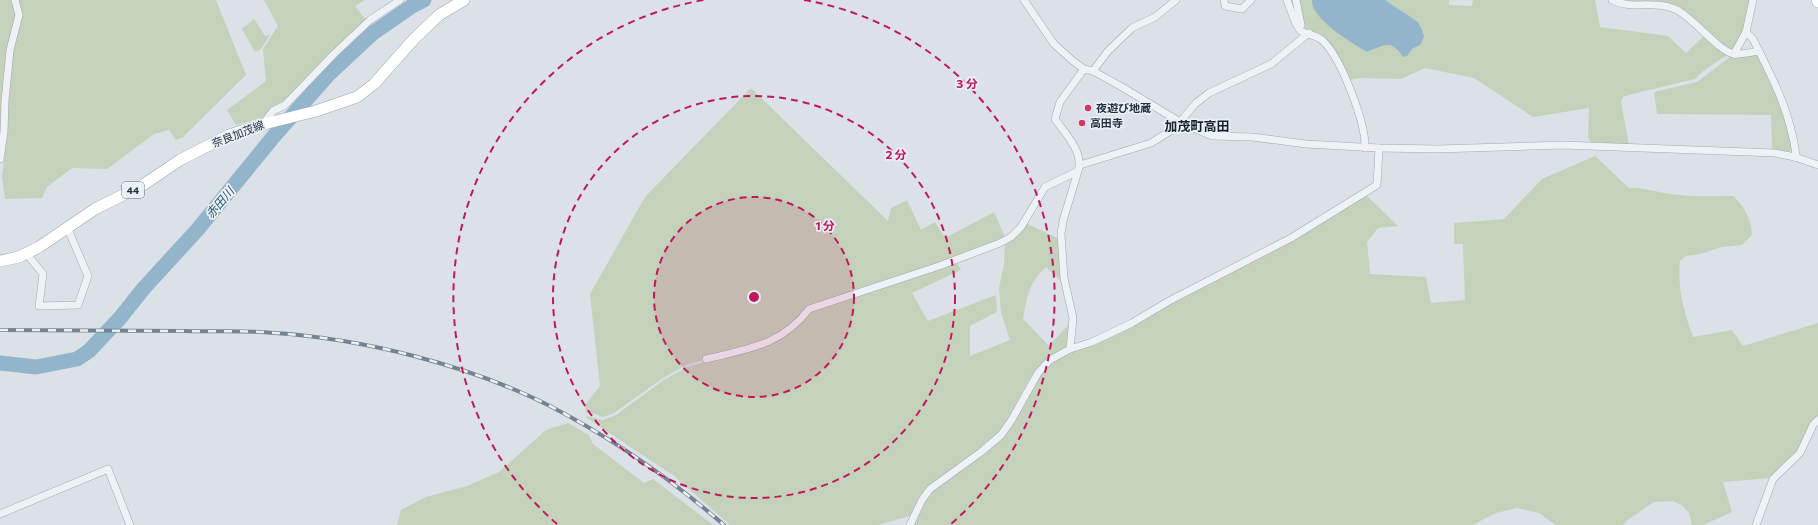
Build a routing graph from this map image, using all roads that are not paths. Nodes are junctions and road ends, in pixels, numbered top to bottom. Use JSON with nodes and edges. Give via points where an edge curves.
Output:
{"nodes":[{"id":1,"x":15,"y":0,"type":"edge"},
{"id":2,"x":400,"y":0,"type":"edge"},
{"id":3,"x":464,"y":0,"type":"edge"},
{"id":4,"x":1024,"y":0,"type":"edge"},
{"id":5,"x":1176,"y":0,"type":"edge"},
{"id":6,"x":1224,"y":0,"type":"edge"},
{"id":7,"x":1251,"y":0,"type":"edge"},
{"id":8,"x":1287,"y":0,"type":"edge"},
{"id":9,"x":1296,"y":0,"type":"edge"},
{"id":10,"x":1612,"y":0,"type":"edge"},
{"id":11,"x":1753,"y":0,"type":"edge"},
{"id":12,"x":1305,"y":32,"type":"junction"},
{"id":13,"x":1746,"y":32,"type":"junction"},
{"id":14,"x":1759,"y":50,"type":"junction"},
{"id":15,"x":1734,"y":54,"type":"junction"},
{"id":16,"x":1084,"y":68,"type":"junction"},
{"id":17,"x":1092,"y":71,"type":"junction"},
{"id":18,"x":1182,"y":122,"type":"junction"},
{"id":19,"x":265,"y":124,"type":"junction"},
{"id":20,"x":1365,"y":148,"type":"junction"},
{"id":21,"x":1379,"y":148,"type":"junction"},
{"id":22,"x":1795,"y":157,"type":"junction"},
{"id":23,"x":0,"y":159,"type":"edge"},
{"id":24,"x":1818,"y":165,"type":"edge"},
{"id":25,"x":1079,"y":168,"type":"junction"},
{"id":26,"x":67,"y":227,"type":"junction"},
{"id":27,"x":26,"y":253,"type":"junction"},
{"id":28,"x":0,"y":261,"type":"edge"},
{"id":29,"x":1070,"y":349,"type":"junction"},
{"id":30,"x":706,"y":359,"type":"dead end"},
{"id":31,"x":1818,"y":420,"type":"edge"},
{"id":32,"x":0,"y":514,"type":"edge"},
{"id":33,"x":130,"y":525,"type":"edge"},
{"id":34,"x":910,"y":525,"type":"edge"},
{"id":35,"x":1756,"y":525,"type":"edge"}],
"edges":[{"from":1,"to":23,"type":"street","via":[[19,15],[10,50]]},
{"from":2,"to":19,"type":"street","via":[[370,20],[285,105],[273,111]]},
{"from":3,"to":19,"type":"main road","name":"奈良加茂線","number":"44","via":[[439,15],[369,89],[349,100]]},
{"from":4,"to":16,"type":"street","via":[[1054,44],[1073,62]]},
{"from":5,"to":17,"type":"street","via":[[1155,17],[1132,28],[1108,50]]},
{"from":6,"to":7,"type":"street","via":[[1225,6],[1242,9]]},
{"from":8,"to":12,"type":"street"},
{"from":9,"to":12,"type":"street"},
{"from":10,"to":15,"type":"street","via":[[1628,5],[1654,4],[1676,9]]},
{"from":11,"to":13,"type":"street"},
{"from":12,"to":18,"type":"street","via":[[1271,64],[1209,93],[1195,104]]},
{"from":12,"to":20,"type":"street","via":[[1322,40],[1329,47],[1347,81],[1362,123]]},
{"from":13,"to":14,"type":"street"},
{"from":13,"to":15,"type":"street"},
{"from":14,"to":15,"type":"street"},
{"from":14,"to":22,"type":"street","via":[[1793,131]]},
{"from":16,"to":17,"type":"street"},
{"from":16,"to":25,"type":"street","via":[[1060,102],[1055,119],[1075,147]]},
{"from":17,"to":18,"type":"street"},
{"from":18,"to":20,"type":"street","via":[[1212,136],[1252,137]]},
{"from":18,"to":25,"type":"street","via":[[1152,143]]},
{"from":19,"to":26,"type":"main road","name":"奈良加茂線","number":"44","via":[[229,135],[180,160],[143,185],[95,209]]},
{"from":20,"to":21,"type":"street"},
{"from":21,"to":22,"type":"street","via":[[1563,145],[1775,153]]},
{"from":21,"to":29,"type":"street","via":[[1377,185],[1291,238],[1132,323],[1092,342]]},
{"from":22,"to":24,"type":"street"},
{"from":25,"to":29,"type":"street","via":[[1061,234],[1064,278],[1073,318]]},
{"from":25,"to":30,"type":"street","via":[[1044,187],[1021,227],[1000,243],[809,309],[797,324],[776,339]]},
{"from":26,"to":27,"type":"main road","name":"奈良加茂線","number":"44"},
{"from":26,"to":27,"type":"street","via":[[88,276],[78,305],[39,306],[43,274]]},
{"from":27,"to":28,"type":"main road","name":"奈良加茂線","number":"44"},
{"from":29,"to":34,"type":"street","via":[[1041,368],[998,438],[930,489]]},
{"from":31,"to":35,"type":"street","via":[[1800,453],[1772,479]]},
{"from":32,"to":33,"type":"street","via":[[108,469]]}]}
